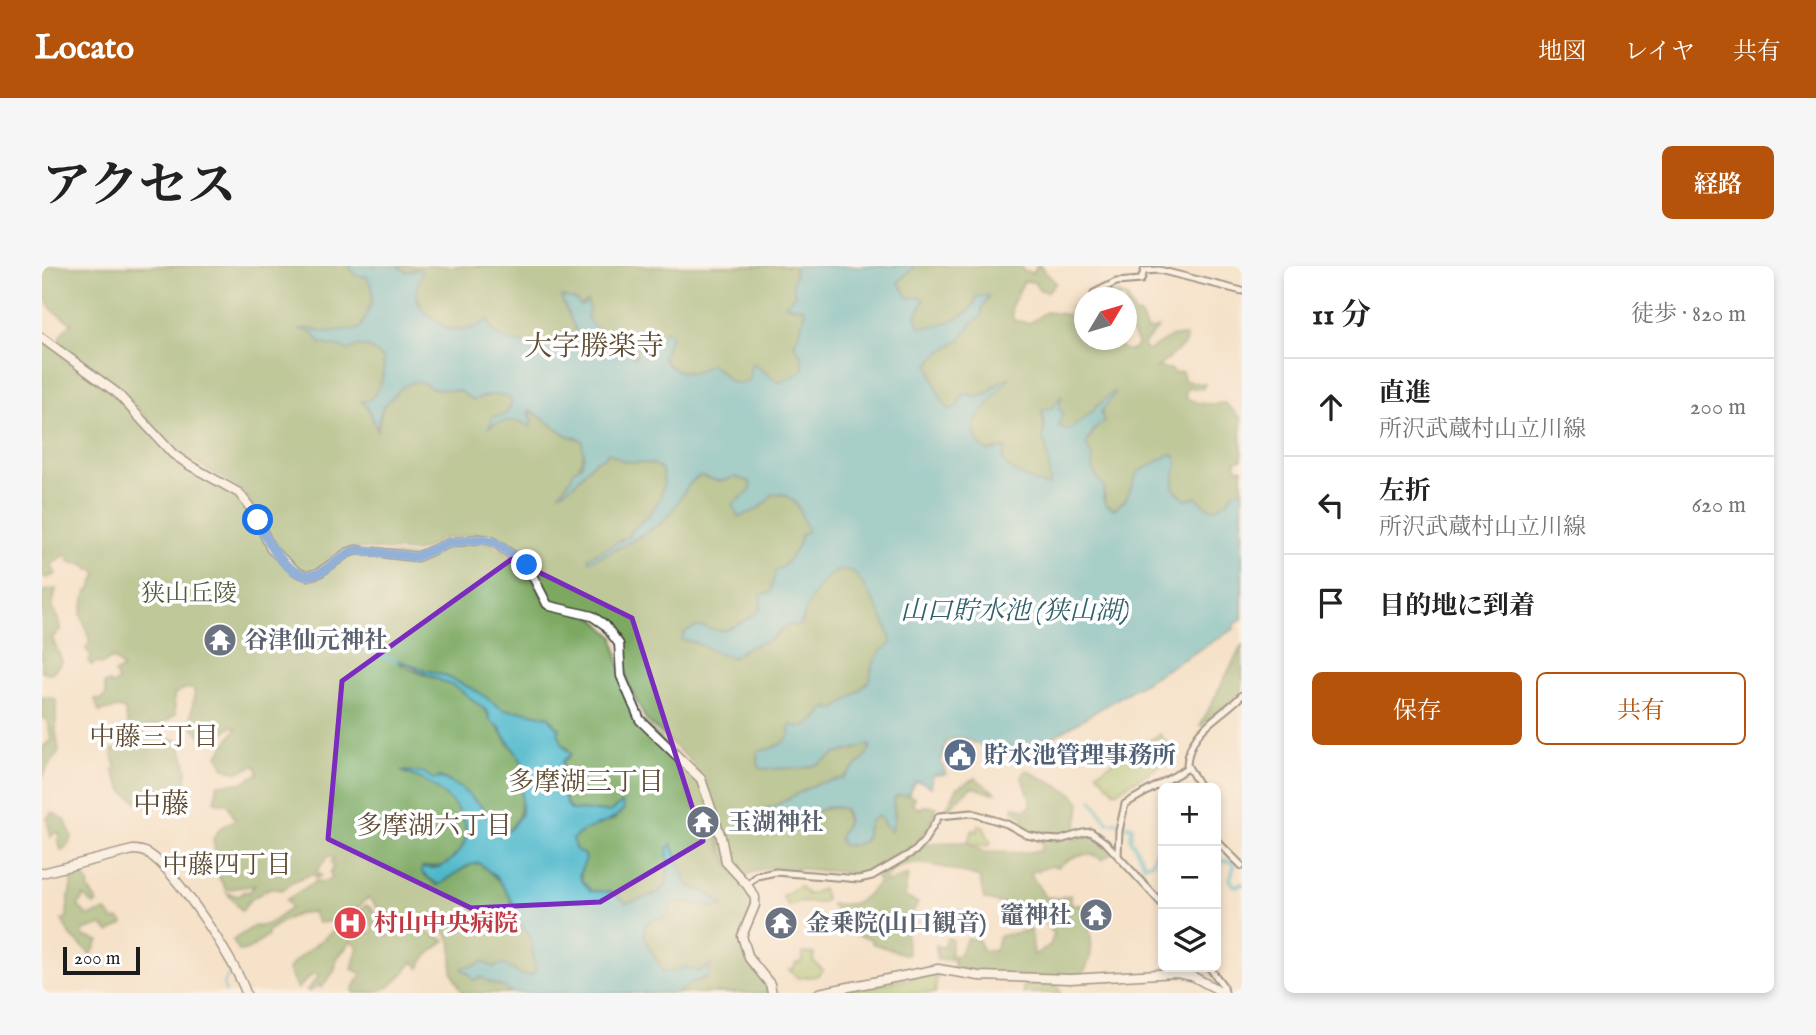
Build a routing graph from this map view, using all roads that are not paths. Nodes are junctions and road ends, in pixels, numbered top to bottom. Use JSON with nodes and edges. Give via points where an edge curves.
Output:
{"nodes":[{"id":1,"x":1106,"y":287,"type":"edge"},
{"id":2,"x":1242,"y":291,"type":"edge"},
{"id":3,"x":42,"y":338,"type":"edge"},
{"id":4,"x":1242,"y":695,"type":"edge"},
{"id":5,"x":1188,"y":768,"type":"junction"},
{"id":6,"x":1198,"y":783,"type":"edge"},
{"id":7,"x":1221,"y":845,"type":"edge"},
{"id":8,"x":1118,"y":856,"type":"junction"},
{"id":9,"x":1242,"y":866,"type":"edge"},
{"id":10,"x":42,"y":873,"type":"edge"},
{"id":11,"x":747,"y":885,"type":"junction"},
{"id":12,"x":1158,"y":900,"type":"edge"},
{"id":13,"x":1213,"y":972,"type":"edge"},
{"id":14,"x":246,"y":993,"type":"edge"},
{"id":15,"x":772,"y":993,"type":"edge"},
{"id":16,"x":819,"y":993,"type":"edge"},
{"id":17,"x":1224,"y":993,"type":"edge"}],
"edges":[{"from":1,"to":2,"type":"street","via":[[1141,280],[1144,271],[1159,270]]},
{"from":3,"to":11,"type":"main road","via":[[117,393],[173,454],[239,493],[271,549],[297,572],[307,576],[319,573],[356,550],[416,557],[449,543],[482,539],[524,562],[547,604],[600,620],[619,644],[621,676],[639,718],[701,779],[721,837],[723,857]]},
{"from":4,"to":5,"type":"street","via":[[1200,731]]},
{"from":5,"to":6,"type":"street"},
{"from":5,"to":8,"type":"street","via":[[1126,803]]},
{"from":7,"to":9,"type":"street"},
{"from":8,"to":11,"type":"street","via":[[1091,832],[1060,840],[1040,839],[1005,822],[967,813],[939,816],[919,848],[870,878],[776,872],[757,876]]},
{"from":8,"to":12,"type":"street"},
{"from":10,"to":14,"type":"main road","via":[[133,850],[148,853],[175,880],[232,962]]},
{"from":11,"to":15,"type":"main road","via":[[755,900],[742,932],[743,942]]},
{"from":13,"to":17,"type":"street"},
{"from":16,"to":17,"type":"main road","via":[[938,969],[979,976],[1070,979],[1176,973],[1195,977]]}]}
